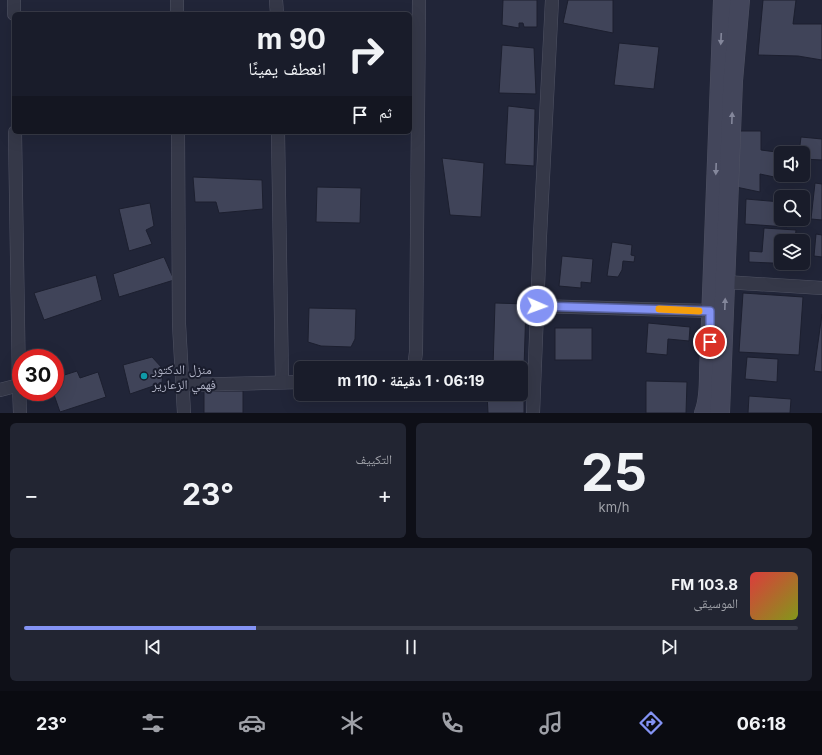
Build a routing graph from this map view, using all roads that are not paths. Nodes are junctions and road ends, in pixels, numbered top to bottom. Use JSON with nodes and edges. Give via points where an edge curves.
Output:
{"nodes":[{"id":1,"x":14,"y":0,"type":"edge"},
{"id":2,"x":177,"y":0,"type":"edge"},
{"id":3,"x":276,"y":0,"type":"edge"},
{"id":4,"x":419,"y":0,"type":"edge"},
{"id":5,"x":552,"y":0,"type":"edge"},
{"id":6,"x":723,"y":0,"type":"edge"},
{"id":7,"x":740,"y":0,"type":"edge"},
{"id":8,"x":14,"y":12,"type":"edge"},
{"id":9,"x":177,"y":12,"type":"edge"},
{"id":10,"x":276,"y":12,"type":"edge"},
{"id":11,"x":16,"y":134,"type":"edge"},
{"id":12,"x":178,"y":134,"type":"edge"},
{"id":13,"x":278,"y":134,"type":"edge"},
{"id":14,"x":725,"y":282,"type":"junction"},
{"id":15,"x":822,"y":288,"type":"edge"},
{"id":16,"x":537,"y":306,"type":"junction"},
{"id":17,"x":710,"y":311,"type":"junction"},
{"id":18,"x":19,"y":349,"type":"edge"},
{"id":19,"x":415,"y":361,"type":"edge"},
{"id":20,"x":282,"y":382,"type":"junction"},
{"id":21,"x":294,"y":382,"type":"edge"},
{"id":22,"x":182,"y":384,"type":"junction"},
{"id":23,"x":12,"y":387,"type":"edge"},
{"id":24,"x":0,"y":390,"type":"edge"},
{"id":25,"x":20,"y":401,"type":"edge"},
{"id":26,"x":20,"y":413,"type":"edge"},
{"id":27,"x":184,"y":413,"type":"edge"},
{"id":28,"x":533,"y":413,"type":"edge"},
{"id":29,"x":704,"y":413,"type":"edge"},
{"id":30,"x":720,"y":413,"type":"edge"}],
"edges":[{"from":1,"to":8,"type":"street"},
{"from":2,"to":9,"type":"street"},
{"from":3,"to":10,"type":"street"},
{"from":4,"to":19,"type":"street"},
{"from":5,"to":16,"type":"street"},
{"from":6,"to":17,"type":"street","one_way":true},
{"from":14,"to":7,"type":"street","one_way":true,"via":[[734,75]]},
{"from":11,"to":18,"type":"street"},
{"from":12,"to":22,"type":"street","via":[[179,324]]},
{"from":13,"to":20,"type":"street"},
{"from":14,"to":15,"type":"street"},
{"from":30,"to":14,"type":"street","one_way":true},
{"from":16,"to":17,"type":"street"},
{"from":16,"to":28,"type":"street"},
{"from":17,"to":29,"type":"street","via":[[708,390]]},
{"from":20,"to":21,"type":"street"},
{"from":20,"to":22,"type":"street"},
{"from":22,"to":27,"type":"street"},
{"from":23,"to":24,"type":"street"},
{"from":25,"to":26,"type":"street"}]}
